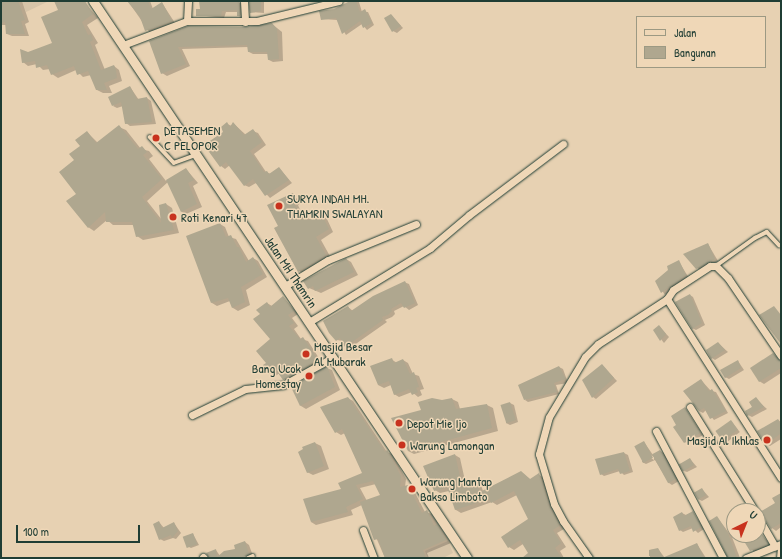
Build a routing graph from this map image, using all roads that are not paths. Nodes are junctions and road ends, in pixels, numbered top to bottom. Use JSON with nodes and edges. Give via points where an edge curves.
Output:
{"nodes":[{"id":1,"x":93,"y":1,"type":"edge"},
{"id":2,"x":188,"y":1,"type":"edge"},
{"id":3,"x":244,"y":1,"type":"edge"},
{"id":4,"x":339,"y":1,"type":"edge"},
{"id":5,"x":187,"y":21,"type":"junction"},
{"id":6,"x":245,"y":22,"type":"junction"},
{"id":7,"x":123,"y":45,"type":"junction"},
{"id":8,"x":150,"y":137,"type":"dead end"},
{"id":9,"x":563,"y":144,"type":"dead end"},
{"id":10,"x":197,"y":155,"type":"junction"},
{"id":11,"x":416,"y":224,"type":"dead end"},
{"id":12,"x":779,"y":245,"type":"dead end"},
{"id":13,"x":716,"y":266,"type":"junction"},
{"id":14,"x":285,"y":286,"type":"junction"},
{"id":15,"x":667,"y":300,"type":"junction"},
{"id":16,"x":308,"y":322,"type":"junction"},
{"id":17,"x":781,"y":356,"type":"edge"},
{"id":18,"x":332,"y":358,"type":"junction"},
{"id":19,"x":690,"y":407,"type":"dead end"},
{"id":20,"x":192,"y":416,"type":"dead end"},
{"id":21,"x":656,"y":431,"type":"dead end"},
{"id":22,"x":781,"y":478,"type":"edge"},
{"id":23,"x":750,"y":503,"type":"edge"},
{"id":24,"x":766,"y":528,"type":"edge"},
{"id":25,"x":363,"y":530,"type":"dead end"},
{"id":26,"x":779,"y":545,"type":"edge"},
{"id":27,"x":253,"y":556,"type":"dead end"},
{"id":28,"x":248,"y":558,"type":"edge"},
{"id":29,"x":374,"y":558,"type":"edge"},
{"id":30,"x":467,"y":558,"type":"edge"},
{"id":31,"x":589,"y":558,"type":"edge"},
{"id":32,"x":724,"y":558,"type":"edge"},
{"id":33,"x":746,"y":558,"type":"edge"},
{"id":34,"x":780,"y":558,"type":"edge"}],
"edges":[{"from":1,"to":7,"type":"main road","name":"Jalan MH Thamrin"},
{"from":2,"to":5,"type":"street"},
{"from":3,"to":6,"type":"street"},
{"from":4,"to":6,"type":"street","via":[[285,16]]},
{"from":5,"to":6,"type":"street"},
{"from":5,"to":7,"type":"street"},
{"from":7,"to":10,"type":"main road","name":"Jalan MH Thamrin"},
{"from":8,"to":10,"type":"lane","via":[[174,163]]},
{"from":9,"to":16,"type":"street","via":[[430,248]]},
{"from":10,"to":14,"type":"main road","name":"Jalan MH Thamrin"},
{"from":11,"to":14,"type":"street","via":[[334,257]]},
{"from":12,"to":13,"type":"lane","via":[[767,232]]},
{"from":13,"to":15,"type":"street","via":[[710,266],[673,290]]},
{"from":13,"to":17,"type":"street","via":[[728,278]]},
{"from":14,"to":16,"type":"main road","name":"Jalan MH Thamrin"},
{"from":15,"to":22,"type":"street"},
{"from":15,"to":31,"type":"street","via":[[598,344],[585,357],[549,417],[544,431],[539,454],[546,483],[563,521]]},
{"from":16,"to":18,"type":"main road","name":"Jalan MH Thamrin"},
{"from":18,"to":20,"type":"street","via":[[283,385],[245,390]]},
{"from":18,"to":30,"type":"main road","name":"Jalan MH Thamrin"},
{"from":19,"to":23,"type":"street"},
{"from":21,"to":32,"type":"street"},
{"from":24,"to":26,"type":"street"},
{"from":25,"to":29,"type":"street"},
{"from":26,"to":33,"type":"street"},
{"from":26,"to":34,"type":"street"},
{"from":27,"to":28,"type":"lane"}]}
